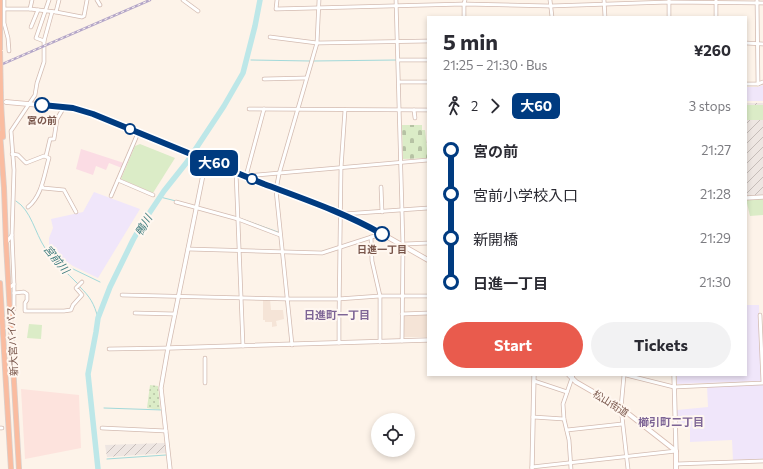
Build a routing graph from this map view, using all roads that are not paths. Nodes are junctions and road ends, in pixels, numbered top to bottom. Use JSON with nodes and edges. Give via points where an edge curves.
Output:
{"nodes":[{"id":1,"x":0,"y":0,"type":"edge"},
{"id":2,"x":4,"y":0,"type":"edge"},
{"id":3,"x":32,"y":0,"type":"edge"},
{"id":4,"x":49,"y":0,"type":"edge"},
{"id":5,"x":59,"y":0,"type":"edge"},
{"id":6,"x":87,"y":0,"type":"edge"},
{"id":7,"x":97,"y":0,"type":"edge"},
{"id":8,"x":183,"y":0,"type":"edge"},
{"id":9,"x":277,"y":0,"type":"edge"},
{"id":10,"x":319,"y":0,"type":"edge"},
{"id":11,"x":396,"y":0,"type":"edge"},
{"id":12,"x":490,"y":0,"type":"edge"},
{"id":13,"x":501,"y":0,"type":"edge"},
{"id":14,"x":550,"y":0,"type":"edge"},
{"id":15,"x":604,"y":0,"type":"edge"},
{"id":16,"x":669,"y":1,"type":"edge"},
{"id":17,"x":716,"y":1,"type":"edge"},
{"id":18,"x":757,"y":1,"type":"edge"},
{"id":19,"x":465,"y":2,"type":"edge"},
{"id":20,"x":763,"y":3,"type":"edge"},
{"id":21,"x":490,"y":4,"type":"junction"},
{"id":22,"x":604,"y":4,"type":"junction"},
{"id":23,"x":100,"y":5,"type":"dead end"},
{"id":24,"x":501,"y":5,"type":"junction"},
{"id":25,"x":396,"y":6,"type":"junction"},
{"id":26,"x":550,"y":6,"type":"junction"},
{"id":27,"x":318,"y":8,"type":"junction"},
{"id":28,"x":4,"y":9,"type":"junction"},
{"id":29,"x":30,"y":9,"type":"junction"},
{"id":30,"x":38,"y":10,"type":"junction"},
{"id":31,"x":45,"y":11,"type":"junction"},
{"id":32,"x":52,"y":12,"type":"junction"},
{"id":33,"x":56,"y":12,"type":"junction"},
{"id":34,"x":198,"y":12,"type":"dead end"},
{"id":35,"x":464,"y":16,"type":"edge"},
{"id":36,"x":552,"y":16,"type":"edge"},
{"id":37,"x":605,"y":16,"type":"edge"},
{"id":38,"x":669,"y":16,"type":"edge"},
{"id":39,"x":716,"y":16,"type":"edge"},
{"id":40,"x":2,"y":23,"type":"edge"},
{"id":41,"x":31,"y":27,"type":"dead end"},
{"id":42,"x":270,"y":37,"type":"dead end"},
{"id":43,"x":44,"y":41,"type":"junction"},
{"id":44,"x":427,"y":41,"type":"edge"},
{"id":45,"x":398,"y":42,"type":"junction"},
{"id":46,"x":316,"y":43,"type":"junction"},
{"id":47,"x":747,"y":44,"type":"edge"},
{"id":48,"x":757,"y":44,"type":"junction"},
{"id":49,"x":763,"y":44,"type":"edge"},
{"id":50,"x":0,"y":51,"type":"edge"},
{"id":51,"x":9,"y":51,"type":"dead end"},
{"id":52,"x":398,"y":60,"type":"junction"},
{"id":53,"x":427,"y":60,"type":"edge"},
{"id":54,"x":306,"y":78,"type":"junction"},
{"id":55,"x":264,"y":79,"type":"dead end"},
{"id":56,"x":399,"y":82,"type":"junction"},
{"id":57,"x":427,"y":82,"type":"edge"},
{"id":58,"x":763,"y":82,"type":"edge"},
{"id":59,"x":747,"y":84,"type":"edge"},
{"id":60,"x":758,"y":84,"type":"junction"},
{"id":61,"x":4,"y":103,"type":"junction"},
{"id":62,"x":29,"y":104,"type":"junction"},
{"id":63,"x":64,"y":107,"type":"junction"},
{"id":64,"x":248,"y":109,"type":"dead end"},
{"id":65,"x":264,"y":109,"type":"junction"},
{"id":66,"x":297,"y":109,"type":"junction"},
{"id":67,"x":346,"y":110,"type":"junction"},
{"id":68,"x":399,"y":110,"type":"junction"},
{"id":69,"x":414,"y":110,"type":"junction"},
{"id":70,"x":427,"y":110,"type":"edge"},
{"id":71,"x":414,"y":118,"type":"dead end"},
{"id":72,"x":138,"y":132,"type":"junction"},
{"id":73,"x":0,"y":133,"type":"edge"},
{"id":74,"x":12,"y":154,"type":"junction"},
{"id":75,"x":46,"y":156,"type":"junction"},
{"id":76,"x":206,"y":160,"type":"junction"},
{"id":77,"x":427,"y":160,"type":"edge"},
{"id":78,"x":401,"y":162,"type":"junction"},
{"id":79,"x":341,"y":168,"type":"junction"},
{"id":80,"x":236,"y":172,"type":"junction"},
{"id":81,"x":279,"y":174,"type":"junction"},
{"id":82,"x":246,"y":176,"type":"junction"},
{"id":83,"x":118,"y":180,"type":"junction"},
{"id":84,"x":42,"y":186,"type":"junction"},
{"id":85,"x":381,"y":187,"type":"dead end"},
{"id":86,"x":4,"y":188,"type":"junction"},
{"id":87,"x":276,"y":188,"type":"junction"},
{"id":88,"x":153,"y":195,"type":"dead end"},
{"id":89,"x":111,"y":196,"type":"dead end"},
{"id":90,"x":763,"y":197,"type":"edge"},
{"id":91,"x":747,"y":198,"type":"edge"},
{"id":92,"x":176,"y":202,"type":"dead end"},
{"id":93,"x":28,"y":207,"type":"dead end"},
{"id":94,"x":196,"y":208,"type":"junction"},
{"id":95,"x":427,"y":208,"type":"edge"},
{"id":96,"x":402,"y":210,"type":"junction"},
{"id":97,"x":76,"y":212,"type":"dead end"},
{"id":98,"x":382,"y":212,"type":"junction"},
{"id":99,"x":342,"y":214,"type":"junction"},
{"id":100,"x":238,"y":219,"type":"junction"},
{"id":101,"x":382,"y":234,"type":"junction"},
{"id":102,"x":12,"y":235,"type":"junction"},
{"id":103,"x":280,"y":235,"type":"junction"},
{"id":104,"x":370,"y":237,"type":"junction"},
{"id":105,"x":6,"y":243,"type":"junction"},
{"id":106,"x":427,"y":243,"type":"edge"},
{"id":107,"x":403,"y":246,"type":"junction"},
{"id":108,"x":339,"y":248,"type":"junction"},
{"id":109,"x":188,"y":249,"type":"junction"},
{"id":110,"x":239,"y":251,"type":"junction"},
{"id":111,"x":282,"y":252,"type":"junction"},
{"id":112,"x":427,"y":259,"type":"edge"},
{"id":113,"x":82,"y":282,"type":"dead end"},
{"id":114,"x":0,"y":283,"type":"edge"},
{"id":115,"x":14,"y":284,"type":"junction"},
{"id":116,"x":9,"y":288,"type":"junction"},
{"id":117,"x":14,"y":293,"type":"junction"},
{"id":118,"x":122,"y":295,"type":"dead end"},
{"id":119,"x":380,"y":296,"type":"junction"},
{"id":120,"x":402,"y":296,"type":"junction"},
{"id":121,"x":427,"y":296,"type":"edge"},
{"id":122,"x":178,"y":297,"type":"junction"},
{"id":123,"x":241,"y":298,"type":"junction"},
{"id":124,"x":288,"y":299,"type":"junction"},
{"id":125,"x":338,"y":299,"type":"junction"},
{"id":126,"x":1,"y":303,"type":"edge"},
{"id":127,"x":14,"y":309,"type":"dead end"},
{"id":128,"x":135,"y":313,"type":"dead end"},
{"id":129,"x":427,"y":313,"type":"edge"},
{"id":130,"x":175,"y":314,"type":"junction"},
{"id":131,"x":402,"y":314,"type":"junction"},
{"id":132,"x":760,"y":314,"type":"dead end"},
{"id":133,"x":427,"y":340,"type":"edge"},
{"id":134,"x":402,"y":341,"type":"junction"},
{"id":135,"x":380,"y":342,"type":"junction"},
{"id":136,"x":339,"y":343,"type":"junction"},
{"id":137,"x":292,"y":345,"type":"junction"},
{"id":138,"x":243,"y":346,"type":"junction"},
{"id":139,"x":762,"y":347,"type":"edge"},
{"id":140,"x":168,"y":348,"type":"junction"},
{"id":141,"x":109,"y":349,"type":"dead end"},
{"id":142,"x":205,"y":358,"type":"dead end"},
{"id":143,"x":534,"y":376,"type":"edge"},
{"id":144,"x":571,"y":376,"type":"edge"},
{"id":145,"x":625,"y":376,"type":"edge"},
{"id":146,"x":629,"y":376,"type":"edge"},
{"id":147,"x":674,"y":376,"type":"edge"},
{"id":148,"x":534,"y":381,"type":"junction"},
{"id":149,"x":205,"y":383,"type":"dead end"},
{"id":150,"x":674,"y":387,"type":"junction"},
{"id":151,"x":567,"y":392,"type":"junction"},
{"id":152,"x":621,"y":408,"type":"junction"},
{"id":153,"x":533,"y":417,"type":"junction"},
{"id":154,"x":564,"y":419,"type":"junction"},
{"id":155,"x":622,"y":424,"type":"junction"},
{"id":156,"x":102,"y":428,"type":"dead end"},
{"id":157,"x":567,"y":430,"type":"junction"},
{"id":158,"x":166,"y":431,"type":"junction"},
{"id":159,"x":676,"y":451,"type":"junction"},
{"id":160,"x":627,"y":457,"type":"junction"},
{"id":161,"x":763,"y":461,"type":"edge"},
{"id":162,"x":571,"y":463,"type":"junction"},
{"id":163,"x":716,"y":463,"type":"junction"},
{"id":164,"x":676,"y":467,"type":"edge"},
{"id":165,"x":532,"y":468,"type":"edge"},
{"id":166,"x":11,"y":469,"type":"edge"},
{"id":167,"x":19,"y":469,"type":"edge"},
{"id":168,"x":170,"y":469,"type":"edge"},
{"id":169,"x":571,"y":469,"type":"edge"},
{"id":170,"x":628,"y":469,"type":"edge"},
{"id":171,"x":716,"y":469,"type":"edge"}],
"edges":[{"from":1,"to":50,"type":"highway","bridge":true},
{"from":2,"to":28,"type":"street"},
{"from":3,"to":29,"type":"street"},
{"from":4,"to":31,"type":"street"},
{"from":5,"to":33,"type":"street"},
{"from":6,"to":33,"type":"street","via":[[82,17]]},
{"from":7,"to":23,"type":"street"},
{"from":8,"to":34,"type":"street"},
{"from":9,"to":27,"type":"street","via":[[276,9]]},
{"from":10,"to":27,"type":"street"},
{"from":11,"to":25,"type":"street"},
{"from":12,"to":21,"type":"street"},
{"from":13,"to":24,"type":"street"},
{"from":14,"to":26,"type":"street"},
{"from":15,"to":22,"type":"street"},
{"from":16,"to":17,"type":"street"},
{"from":16,"to":22,"type":"street"},
{"from":16,"to":38,"type":"street"},
{"from":17,"to":18,"type":"street"},
{"from":17,"to":39,"type":"street"},
{"from":18,"to":20,"type":"street"},
{"from":18,"to":48,"type":"street"},
{"from":19,"to":21,"type":"street"},
{"from":19,"to":25,"type":"street"},
{"from":19,"to":35,"type":"street"},
{"from":21,"to":24,"type":"street"},
{"from":22,"to":26,"type":"street"},
{"from":22,"to":37,"type":"street"},
{"from":24,"to":26,"type":"street"},
{"from":25,"to":27,"type":"street"},
{"from":25,"to":45,"type":"street"},
{"from":26,"to":36,"type":"street"},
{"from":27,"to":46,"type":"street"},
{"from":28,"to":29,"type":"street"},
{"from":28,"to":40,"type":"street"},
{"from":29,"to":30,"type":"street"},
{"from":30,"to":31,"type":"street"},
{"from":30,"to":41,"type":"street"},
{"from":31,"to":32,"type":"street"},
{"from":31,"to":43,"type":"street","via":[[36,38]]},
{"from":32,"to":33,"type":"street"},
{"from":32,"to":43,"type":"street"},
{"from":40,"to":51,"type":"street","via":[[8,38]]},
{"from":42,"to":46,"type":"street"},
{"from":43,"to":62,"type":"street","via":[[44,62],[35,94]]},
{"from":44,"to":45,"type":"street"},
{"from":45,"to":46,"type":"street"},
{"from":45,"to":52,"type":"street"},
{"from":46,"to":54,"type":"street"},
{"from":47,"to":48,"type":"street"},
{"from":48,"to":49,"type":"street"},
{"from":48,"to":60,"type":"street"},
{"from":50,"to":61,"type":"highway","bridge":true},
{"from":52,"to":53,"type":"street"},
{"from":52,"to":56,"type":"street"},
{"from":54,"to":55,"type":"street"},
{"from":54,"to":66,"type":"street"},
{"from":56,"to":57,"type":"street"},
{"from":56,"to":68,"type":"street"},
{"from":58,"to":60,"type":"street"},
{"from":59,"to":60,"type":"street"},
{"from":61,"to":62,"type":"main road"},
{"from":61,"to":86,"type":"highway"},
{"from":62,"to":63,"type":"main road"},
{"from":62,"to":74,"type":"street","via":[[11,131]]},
{"from":63,"to":72,"type":"main road","via":[[86,111]]},
{"from":63,"to":75,"type":"street","via":[[57,119],[54,139],[50,139]]},
{"from":64,"to":65,"type":"street"},
{"from":65,"to":66,"type":"street"},
{"from":65,"to":82,"type":"street"},
{"from":66,"to":67,"type":"street"},
{"from":66,"to":81,"type":"street"},
{"from":67,"to":68,"type":"street"},
{"from":67,"to":79,"type":"street"},
{"from":68,"to":69,"type":"street"},
{"from":68,"to":78,"type":"street"},
{"from":69,"to":70,"type":"street"},
{"from":69,"to":71,"type":"street"},
{"from":72,"to":76,"type":"main road"},
{"from":72,"to":83,"type":"street"},
{"from":73,"to":86,"type":"highway"},
{"from":74,"to":75,"type":"street","via":[[18,155],[26,163]]},
{"from":74,"to":102,"type":"street"},
{"from":75,"to":84,"type":"street","via":[[49,158]]},
{"from":76,"to":80,"type":"main road"},
{"from":76,"to":94,"type":"street"},
{"from":77,"to":78,"type":"street"},
{"from":78,"to":79,"type":"street"},
{"from":78,"to":96,"type":"street"},
{"from":79,"to":81,"type":"street"},
{"from":79,"to":99,"type":"street"},
{"from":80,"to":82,"type":"main road"},
{"from":80,"to":100,"type":"street"},
{"from":81,"to":82,"type":"street"},
{"from":81,"to":87,"type":"street"},
{"from":82,"to":87,"type":"main road"},
{"from":83,"to":88,"type":"street"},
{"from":83,"to":89,"type":"street"},
{"from":84,"to":93,"type":"street","via":[[35,202]]},
{"from":84,"to":97,"type":"street","via":[[64,190]]},
{"from":85,"to":98,"type":"street"},
{"from":86,"to":105,"type":"highway","name":"新大宮バイパス"},
{"from":87,"to":99,"type":"main road"},
{"from":87,"to":103,"type":"street"},
{"from":90,"to":91,"type":"street"},
{"from":92,"to":94,"type":"street"},
{"from":94,"to":100,"type":"street"},
{"from":94,"to":109,"type":"street"},
{"from":95,"to":96,"type":"street"},
{"from":96,"to":98,"type":"street"},
{"from":96,"to":107,"type":"street"},
{"from":98,"to":99,"type":"street"},
{"from":99,"to":101,"type":"main road"},
{"from":99,"to":108,"type":"street"},
{"from":100,"to":103,"type":"street"},
{"from":100,"to":110,"type":"street"},
{"from":101,"to":104,"type":"street"},
{"from":101,"to":107,"type":"main road"},
{"from":102,"to":105,"type":"street"},
{"from":102,"to":115,"type":"street"},
{"from":103,"to":111,"type":"street"},
{"from":104,"to":108,"type":"street"},
{"from":104,"to":119,"type":"street","via":[[372,261]]},
{"from":105,"to":116,"type":"highway","name":"新大宮バイパス"},
{"from":106,"to":107,"type":"street"},
{"from":107,"to":112,"type":"main road"},
{"from":107,"to":120,"type":"street"},
{"from":108,"to":111,"type":"street","via":[[322,253]]},
{"from":108,"to":125,"type":"street"},
{"from":109,"to":110,"type":"street"},
{"from":109,"to":122,"type":"street"},
{"from":110,"to":111,"type":"street"},
{"from":110,"to":123,"type":"street"},
{"from":111,"to":124,"type":"street"},
{"from":113,"to":117,"type":"street","via":[[76,288],[82,295],[71,310],[25,311],[27,294]]},
{"from":114,"to":126,"type":"highway","name":"新大宮バイパス"},
{"from":115,"to":116,"type":"street"},
{"from":115,"to":117,"type":"street"},
{"from":116,"to":167,"type":"highway","name":"新大宮バイパス"},
{"from":117,"to":127,"type":"street"},
{"from":118,"to":122,"type":"street"},
{"from":119,"to":120,"type":"street"},
{"from":119,"to":125,"type":"street"},
{"from":119,"to":135,"type":"street"},
{"from":120,"to":121,"type":"street"},
{"from":120,"to":131,"type":"street"},
{"from":122,"to":123,"type":"street"},
{"from":122,"to":130,"type":"street"},
{"from":123,"to":124,"type":"street"},
{"from":123,"to":138,"type":"street"},
{"from":124,"to":125,"type":"street"},
{"from":124,"to":137,"type":"street"},
{"from":125,"to":136,"type":"street"},
{"from":126,"to":166,"type":"highway","name":"新大宮バイパス"},
{"from":128,"to":130,"type":"street"},
{"from":129,"to":131,"type":"street"},
{"from":130,"to":140,"type":"street"},
{"from":131,"to":134,"type":"street"},
{"from":132,"to":139,"type":"street"},
{"from":133,"to":134,"type":"street"},
{"from":134,"to":135,"type":"street"},
{"from":135,"to":136,"type":"street"},
{"from":136,"to":137,"type":"street"},
{"from":137,"to":138,"type":"street"},
{"from":138,"to":140,"type":"street"},
{"from":139,"to":150,"type":"street","via":[[763,383]]},
{"from":140,"to":141,"type":"street"},
{"from":140,"to":158,"type":"street","via":[[161,388]]},
{"from":142,"to":149,"type":"street"},
{"from":143,"to":148,"type":"street"},
{"from":144,"to":151,"type":"street"},
{"from":144,"to":152,"type":"main road","name":"松山街道","via":[[576,382]]},
{"from":145,"to":152,"type":"street"},
{"from":146,"to":150,"type":"street"},
{"from":147,"to":150,"type":"street"},
{"from":148,"to":151,"type":"street"},
{"from":148,"to":153,"type":"street"},
{"from":150,"to":159,"type":"street"},
{"from":151,"to":154,"type":"street","via":[[563,404]]},
{"from":152,"to":155,"type":"street"},
{"from":152,"to":159,"type":"main road","name":"松山街道"},
{"from":153,"to":154,"type":"street"},
{"from":153,"to":165,"type":"street"},
{"from":154,"to":157,"type":"street"},
{"from":155,"to":157,"type":"street"},
{"from":155,"to":160,"type":"street"},
{"from":156,"to":158,"type":"street"},
{"from":157,"to":162,"type":"street"},
{"from":158,"to":168,"type":"street"},
{"from":159,"to":160,"type":"street"},
{"from":159,"to":164,"type":"main road"},
{"from":160,"to":162,"type":"street"},
{"from":160,"to":170,"type":"street"},
{"from":161,"to":163,"type":"street"},
{"from":162,"to":165,"type":"street"},
{"from":162,"to":169,"type":"street"},
{"from":163,"to":164,"type":"street"},
{"from":163,"to":171,"type":"street"}]}
